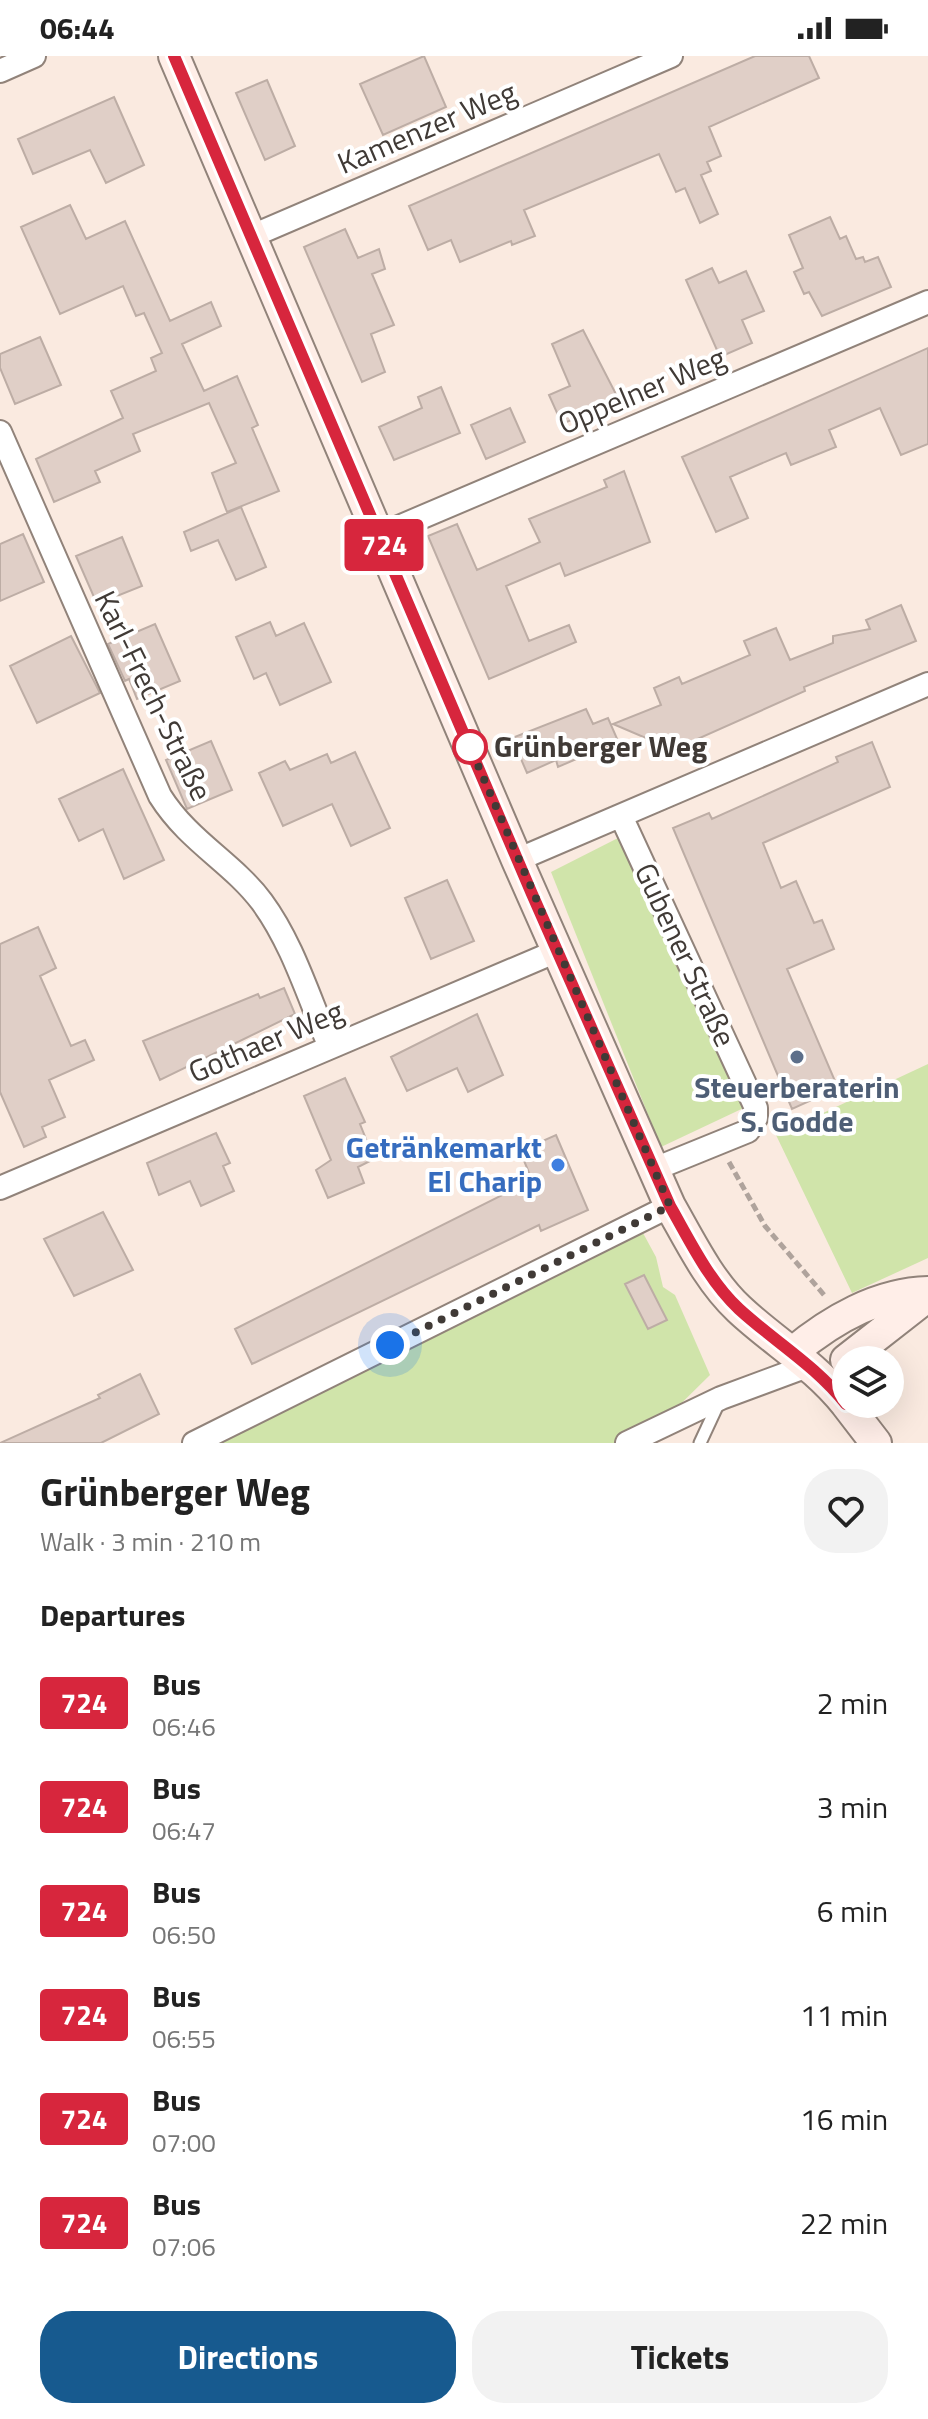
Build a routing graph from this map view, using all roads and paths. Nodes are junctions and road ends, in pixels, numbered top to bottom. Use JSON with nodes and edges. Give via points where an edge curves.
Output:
{"nodes":[{"id":1,"x":34,"y":56,"type":"edge"},
{"id":2,"x":174,"y":56,"type":"edge"},
{"id":3,"x":671,"y":56,"type":"edge"},
{"id":4,"x":0,"y":71,"type":"edge"},
{"id":5,"x":252,"y":236,"type":"junction"},
{"id":6,"x":928,"y":302,"type":"edge"},
{"id":7,"x":0,"y":432,"type":"edge"},
{"id":8,"x":380,"y":535,"type":"junction"},
{"id":9,"x":928,"y":684,"type":"edge"},
{"id":10,"x":621,"y":816,"type":"junction"},
{"id":11,"x":517,"y":860,"type":"junction"},
{"id":12,"x":557,"y":951,"type":"junction"},
{"id":13,"x":330,"y":1047,"type":"junction"},
{"id":14,"x":718,"y":1143,"type":"junction"},
{"id":15,"x":652,"y":1170,"type":"junction"},
{"id":16,"x":0,"y":1188,"type":"edge"},
{"id":17,"x":670,"y":1206,"type":"junction"},
{"id":18,"x":928,"y":1294,"type":"edge"},
{"id":19,"x":844,"y":1317,"type":"junction"},
{"id":20,"x":824,"y":1363,"type":"edge"},
{"id":21,"x":721,"y":1398,"type":"junction"},
{"id":22,"x":857,"y":1418,"type":"edge"},
{"id":23,"x":194,"y":1443,"type":"edge"},
{"id":24,"x":627,"y":1443,"type":"edge"},
{"id":25,"x":700,"y":1443,"type":"edge"},
{"id":26,"x":876,"y":1443,"type":"edge"}],
"edges":[{"from":1,"to":4,"type":"street"},
{"from":2,"to":5,"type":"street"},
{"from":3,"to":5,"type":"street","name":"Kamenzer Weg"},
{"from":5,"to":8,"type":"street"},
{"from":6,"to":8,"type":"street","name":"Oppelner Weg"},
{"from":7,"to":13,"type":"street","name":"Karl-Frech-Straße","via":[[160,796],[192,837],[262,902],[281,932]]},
{"from":8,"to":11,"type":"street"},
{"from":9,"to":10,"type":"street"},
{"from":10,"to":11,"type":"street"},
{"from":10,"to":14,"type":"street","name":"Gubener Straße","via":[[756,1108],[748,1131]]},
{"from":11,"to":12,"type":"street"},
{"from":12,"to":13,"type":"street","name":"Gothaer Weg"},
{"from":12,"to":15,"type":"street"},
{"from":13,"to":16,"type":"street","name":"Gothaer Weg"},
{"from":14,"to":15,"type":"street","name":"Gubener Straße"},
{"from":14,"to":19,"type":"path","via":[[765,1226]]},
{"from":15,"to":17,"type":"street"},
{"from":17,"to":20,"type":"street","via":[[736,1306]]},
{"from":17,"to":23,"type":"street"},
{"from":18,"to":19,"type":"street","via":[[899,1293]]},
{"from":18,"to":20,"type":"street"},
{"from":19,"to":20,"type":"street","via":[[820,1329]]},
{"from":20,"to":21,"type":"street"},
{"from":21,"to":24,"type":"street"},
{"from":21,"to":25,"type":"lane"},
{"from":22,"to":26,"type":"street"}]}
